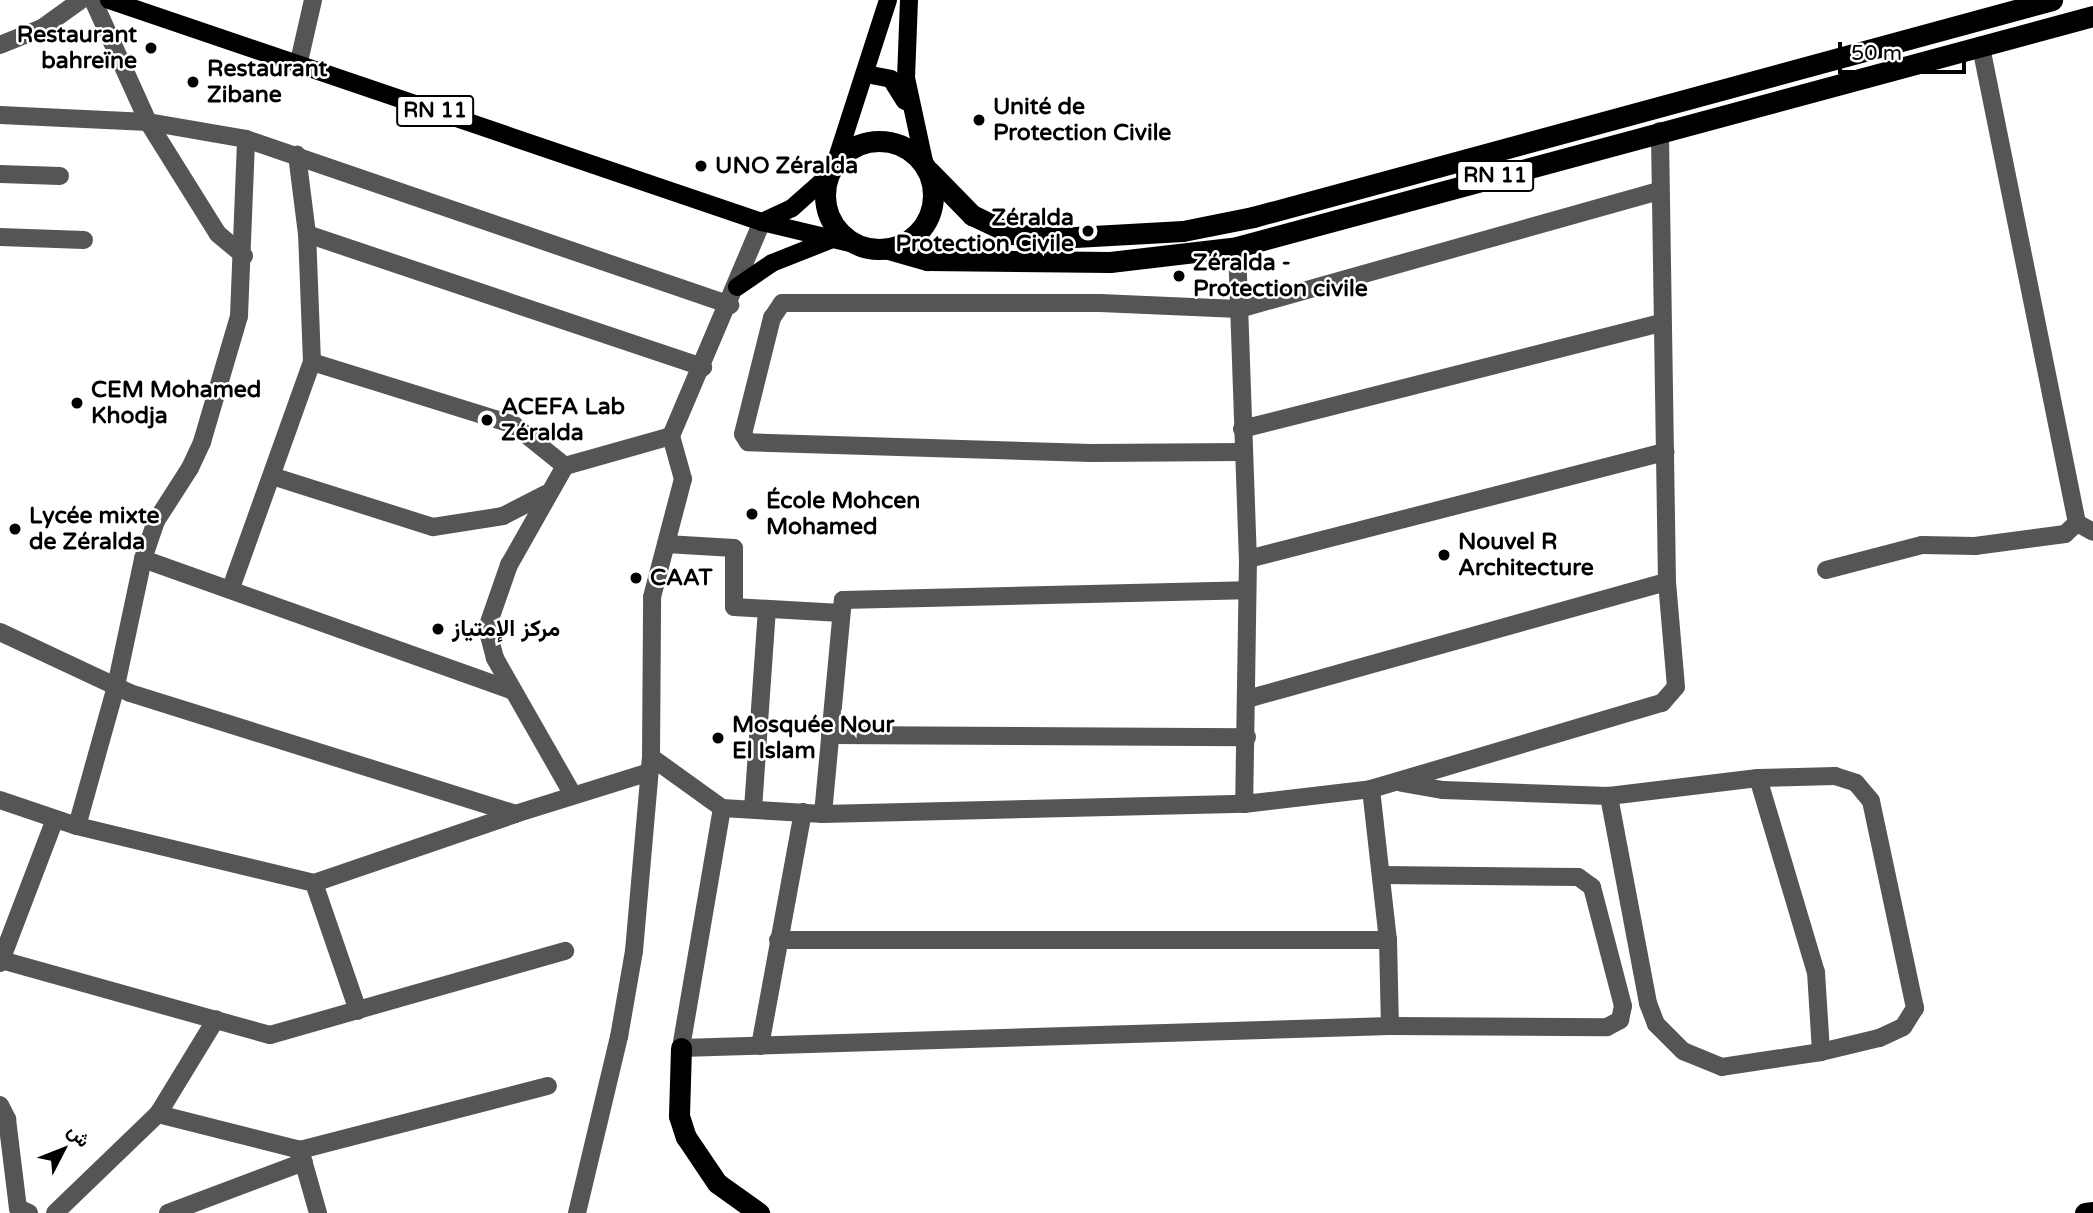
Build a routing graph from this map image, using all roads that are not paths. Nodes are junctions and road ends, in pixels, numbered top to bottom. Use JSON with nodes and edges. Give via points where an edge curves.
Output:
{"nodes":[{"id":1,"x":81,"y":0,"type":"edge"},
{"id":2,"x":93,"y":0,"type":"edge"},
{"id":3,"x":109,"y":0,"type":"edge"},
{"id":4,"x":313,"y":0,"type":"edge"},
{"id":5,"x":888,"y":0,"type":"edge"},
{"id":6,"x":909,"y":0,"type":"edge"},
{"id":7,"x":2052,"y":0,"type":"edge"},
{"id":8,"x":2093,"y":16,"type":"edge"},
{"id":9,"x":0,"y":45,"type":"edge"},
{"id":10,"x":1981,"y":46,"type":"junction"},
{"id":11,"x":298,"y":66,"type":"junction"},
{"id":12,"x":866,"y":74,"type":"junction"},
{"id":13,"x":0,"y":115,"type":"edge"},
{"id":14,"x":912,"y":120,"type":"junction"},
{"id":15,"x":148,"y":122,"type":"junction"},
{"id":16,"x":1660,"y":131,"type":"junction"},
{"id":17,"x":246,"y":139,"type":"junction"},
{"id":18,"x":297,"y":155,"type":"junction"},
{"id":19,"x":832,"y":168,"type":"junction"},
{"id":20,"x":927,"y":169,"type":"junction"},
{"id":21,"x":0,"y":174,"type":"edge"},
{"id":22,"x":60,"y":176,"type":"dead end"},
{"id":23,"x":1660,"y":191,"type":"junction"},
{"id":24,"x":762,"y":222,"type":"junction"},
{"id":25,"x":307,"y":234,"type":"junction"},
{"id":26,"x":0,"y":237,"type":"edge"},
{"id":27,"x":832,"y":239,"type":"junction"},
{"id":28,"x":84,"y":240,"type":"dead end"},
{"id":29,"x":858,"y":245,"type":"junction"},
{"id":30,"x":1237,"y":247,"type":"junction"},
{"id":31,"x":888,"y":249,"type":"junction"},
{"id":32,"x":244,"y":256,"type":"junction"},
{"id":33,"x":737,"y":287,"type":"junction"},
{"id":34,"x":730,"y":305,"type":"junction"},
{"id":35,"x":1239,"y":309,"type":"junction"},
{"id":36,"x":1662,"y":324,"type":"junction"},
{"id":37,"x":312,"y":362,"type":"junction"},
{"id":38,"x":703,"y":366,"type":"junction"},
{"id":39,"x":1242,"y":429,"type":"junction"},
{"id":40,"x":671,"y":436,"type":"junction"},
{"id":41,"x":1244,"y":452,"type":"junction"},
{"id":42,"x":1665,"y":452,"type":"junction"},
{"id":43,"x":565,"y":466,"type":"junction"},
{"id":44,"x":272,"y":476,"type":"junction"},
{"id":45,"x":549,"y":492,"type":"junction"},
{"id":46,"x":2077,"y":523,"type":"junction"},
{"id":47,"x":2093,"y":532,"type":"edge"},
{"id":48,"x":666,"y":544,"type":"junction"},
{"id":49,"x":143,"y":559,"type":"junction"},
{"id":50,"x":1248,"y":559,"type":"junction"},
{"id":51,"x":1826,"y":570,"type":"dead end"},
{"id":52,"x":1667,"y":582,"type":"junction"},
{"id":53,"x":231,"y":588,"type":"junction"},
{"id":54,"x":1245,"y":590,"type":"junction"},
{"id":55,"x":767,"y":610,"type":"junction"},
{"id":56,"x":841,"y":613,"type":"junction"},
{"id":57,"x":0,"y":632,"type":"edge"},
{"id":58,"x":116,"y":686,"type":"junction"},
{"id":59,"x":513,"y":691,"type":"junction"},
{"id":60,"x":1247,"y":699,"type":"junction"},
{"id":61,"x":831,"y":735,"type":"junction"},
{"id":62,"x":1247,"y":737,"type":"junction"},
{"id":63,"x":649,"y":765,"type":"junction"},
{"id":64,"x":1758,"y":778,"type":"junction"},
{"id":65,"x":1397,"y":782,"type":"junction"},
{"id":66,"x":1371,"y":789,"type":"junction"},
{"id":67,"x":573,"y":795,"type":"junction"},
{"id":68,"x":1609,"y":796,"type":"junction"},
{"id":69,"x":0,"y":800,"type":"edge"},
{"id":70,"x":1244,"y":804,"type":"junction"},
{"id":71,"x":722,"y":808,"type":"junction"},
{"id":72,"x":753,"y":809,"type":"junction"},
{"id":73,"x":803,"y":813,"type":"junction"},
{"id":74,"x":515,"y":814,"type":"junction"},
{"id":75,"x":822,"y":814,"type":"junction"},
{"id":76,"x":55,"y":819,"type":"junction"},
{"id":77,"x":77,"y":826,"type":"junction"},
{"id":78,"x":1381,"y":875,"type":"junction"},
{"id":79,"x":314,"y":883,"type":"junction"},
{"id":80,"x":778,"y":940,"type":"junction"},
{"id":81,"x":1388,"y":940,"type":"junction"},
{"id":82,"x":565,"y":951,"type":"dead end"},
{"id":83,"x":1,"y":962,"type":"edge"},
{"id":84,"x":358,"y":1011,"type":"junction"},
{"id":85,"x":216,"y":1019,"type":"junction"},
{"id":86,"x":1390,"y":1026,"type":"junction"},
{"id":87,"x":760,"y":1046,"type":"junction"},
{"id":88,"x":681,"y":1048,"type":"junction"},
{"id":89,"x":1821,"y":1052,"type":"junction"},
{"id":90,"x":548,"y":1086,"type":"dead end"},
{"id":91,"x":0,"y":1105,"type":"edge"},
{"id":92,"x":158,"y":1114,"type":"junction"},
{"id":93,"x":302,"y":1156,"type":"junction"},
{"id":94,"x":2093,"y":1212,"type":"edge"},
{"id":95,"x":29,"y":1213,"type":"edge"},
{"id":96,"x":55,"y":1213,"type":"edge"},
{"id":97,"x":167,"y":1213,"type":"edge"},
{"id":98,"x":318,"y":1213,"type":"edge"},
{"id":99,"x":577,"y":1213,"type":"edge"},
{"id":100,"x":759,"y":1213,"type":"edge"},
{"id":101,"x":2085,"y":1213,"type":"edge"}],
"edges":[{"from":1,"to":9,"type":"street","via":[[42,28]]},
{"from":2,"to":15,"type":"street"},
{"from":3,"to":11,"type":"main road","number":"RN 11"},
{"from":4,"to":11,"type":"street"},
{"from":5,"to":12,"type":"main road"},
{"from":6,"to":14,"type":"main road","via":[[904,56]]},
{"from":7,"to":20,"type":"highway","number":"RN 11","via":[[1253,217],[1183,231],[1056,238],[1013,233],[955,202]]},
{"from":8,"to":10,"type":"highway","number":"RN 11"},
{"from":10,"to":16,"type":"highway","number":"RN 11"},
{"from":10,"to":46,"type":"street"},
{"from":11,"to":24,"type":"main road","number":"RN 11"},
{"from":12,"to":14,"type":"main road","via":[[897,84]]},
{"from":12,"to":19,"type":"main road"},
{"from":13,"to":15,"type":"street"},
{"from":14,"to":20,"type":"main road"},
{"from":15,"to":17,"type":"street"},
{"from":15,"to":32,"type":"street","via":[[218,234]]},
{"from":16,"to":23,"type":"street"},
{"from":16,"to":30,"type":"highway","number":"RN 11"},
{"from":17,"to":18,"type":"street"},
{"from":17,"to":32,"type":"street"},
{"from":18,"to":25,"type":"street"},
{"from":18,"to":34,"type":"street"},
{"from":19,"to":20,"type":"highway","via":[[849,149],[882,140],[899,144]]},
{"from":19,"to":24,"type":"main road","via":[[792,208]]},
{"from":19,"to":29,"type":"highway","via":[[825,192],[829,216],[844,236]]},
{"from":20,"to":31,"type":"highway","via":[[933,200],[927,220],[914,237]]},
{"from":21,"to":22,"type":"street"},
{"from":23,"to":35,"type":"street"},
{"from":23,"to":36,"type":"street"},
{"from":24,"to":27,"type":"main road","number":"RN 11"},
{"from":24,"to":33,"type":"street"},
{"from":25,"to":37,"type":"street"},
{"from":25,"to":38,"type":"street"},
{"from":26,"to":28,"type":"street"},
{"from":27,"to":29,"type":"main road","number":"RN 11"},
{"from":27,"to":33,"type":"main road","via":[[772,263]]},
{"from":29,"to":31,"type":"highway"},
{"from":30,"to":31,"type":"highway","number":"RN 11","via":[[1110,262],[927,260]]},
{"from":30,"to":35,"type":"street"},
{"from":32,"to":49,"type":"street","via":[[239,316],[202,442],[156,521]]},
{"from":33,"to":34,"type":"street"},
{"from":34,"to":38,"type":"street"},
{"from":35,"to":39,"type":"street"},
{"from":35,"to":41,"type":"street","via":[[1100,303],[782,303],[772,318],[743,434],[748,442],[762,443],[1091,453]]},
{"from":36,"to":39,"type":"street"},
{"from":36,"to":42,"type":"street"},
{"from":37,"to":43,"type":"street","via":[[514,425]]},
{"from":37,"to":44,"type":"street"},
{"from":38,"to":40,"type":"street"},
{"from":39,"to":41,"type":"street"},
{"from":40,"to":43,"type":"street"},
{"from":40,"to":48,"type":"street","via":[[683,479]]},
{"from":41,"to":50,"type":"street"},
{"from":42,"to":50,"type":"street"},
{"from":42,"to":52,"type":"street"},
{"from":43,"to":45,"type":"street"},
{"from":44,"to":45,"type":"street","via":[[433,527],[503,516]]},
{"from":44,"to":53,"type":"street"},
{"from":45,"to":59,"type":"street","via":[[509,565],[487,628],[495,658]]},
{"from":46,"to":47,"type":"street"},
{"from":46,"to":51,"type":"street","via":[[2065,534],[1975,546],[1922,545]]},
{"from":48,"to":55,"type":"street","via":[[732,546],[736,552],[733,605]]},
{"from":48,"to":63,"type":"street","via":[[652,597]]},
{"from":49,"to":53,"type":"street"},
{"from":49,"to":58,"type":"street"},
{"from":50,"to":54,"type":"street"},
{"from":52,"to":60,"type":"street"},
{"from":52,"to":65,"type":"street","via":[[1676,687],[1670,697]]},
{"from":53,"to":59,"type":"street"},
{"from":54,"to":56,"type":"street","via":[[851,597],[843,600]]},
{"from":54,"to":60,"type":"street"},
{"from":55,"to":56,"type":"street"},
{"from":55,"to":72,"type":"street"},
{"from":56,"to":61,"type":"street"},
{"from":57,"to":58,"type":"street"},
{"from":58,"to":74,"type":"street"},
{"from":58,"to":77,"type":"street"},
{"from":59,"to":67,"type":"street"},
{"from":60,"to":62,"type":"street"},
{"from":61,"to":62,"type":"street"},
{"from":61,"to":75,"type":"street"},
{"from":62,"to":70,"type":"street"},
{"from":63,"to":67,"type":"street"},
{"from":63,"to":71,"type":"street"},
{"from":63,"to":99,"type":"street","via":[[634,951],[619,1037]]},
{"from":64,"to":68,"type":"street"},
{"from":64,"to":89,"type":"street","via":[[1816,972]]},
{"from":64,"to":89,"type":"street","via":[[1835,776],[1856,783],[1871,801],[1914,1008],[1903,1027],[1880,1038]]},
{"from":65,"to":66,"type":"street"},
{"from":65,"to":68,"type":"street","via":[[1443,790]]},
{"from":66,"to":70,"type":"street"},
{"from":66,"to":78,"type":"street"},
{"from":67,"to":74,"type":"street"},
{"from":68,"to":89,"type":"street","via":[[1648,1003],[1656,1024],[1683,1051],[1722,1068]]},
{"from":69,"to":76,"type":"street"},
{"from":70,"to":75,"type":"street"},
{"from":71,"to":72,"type":"street"},
{"from":71,"to":88,"type":"street"},
{"from":72,"to":73,"type":"street"},
{"from":73,"to":75,"type":"street"},
{"from":73,"to":80,"type":"street"},
{"from":74,"to":79,"type":"street"},
{"from":76,"to":77,"type":"street"},
{"from":76,"to":83,"type":"street"},
{"from":77,"to":79,"type":"street"},
{"from":78,"to":81,"type":"street"},
{"from":78,"to":86,"type":"street","via":[[1578,877],[1592,887],[1623,1006],[1620,1020],[1607,1027]]},
{"from":79,"to":84,"type":"street"},
{"from":80,"to":81,"type":"street"},
{"from":80,"to":87,"type":"street"},
{"from":81,"to":86,"type":"street"},
{"from":82,"to":84,"type":"street"},
{"from":83,"to":85,"type":"street"},
{"from":84,"to":85,"type":"street","via":[[270,1035]]},
{"from":85,"to":92,"type":"street"},
{"from":86,"to":87,"type":"street"},
{"from":87,"to":88,"type":"street"},
{"from":88,"to":100,"type":"highway","via":[[679,1116],[686,1137],[716,1183]]},
{"from":90,"to":93,"type":"street"},
{"from":91,"to":95,"type":"street","via":[[7,1119],[18,1208]]},
{"from":92,"to":93,"type":"street"},
{"from":92,"to":96,"type":"street"},
{"from":93,"to":97,"type":"street"},
{"from":93,"to":98,"type":"street"},
{"from":94,"to":101,"type":"highway"}]}
